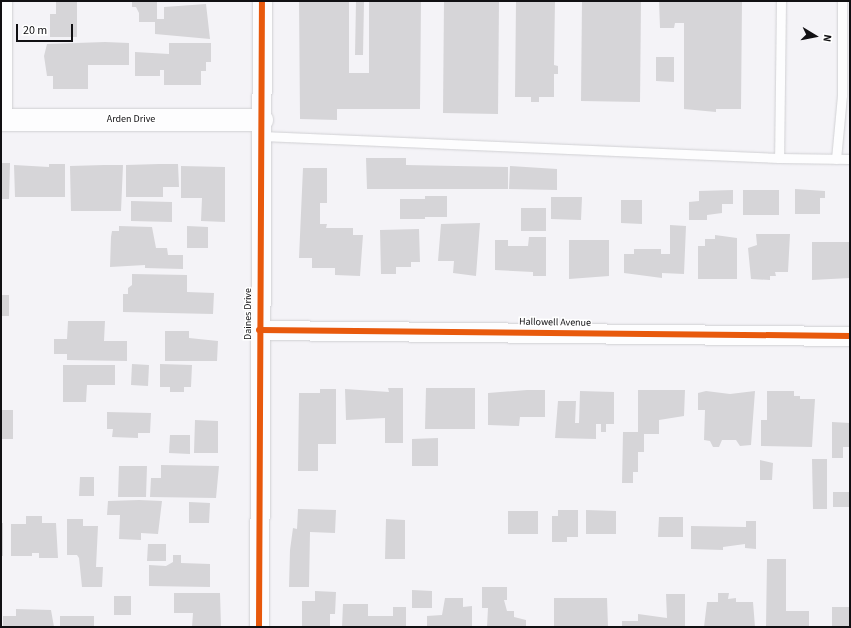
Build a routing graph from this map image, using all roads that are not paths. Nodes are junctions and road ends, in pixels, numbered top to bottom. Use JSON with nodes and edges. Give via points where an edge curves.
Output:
{"nodes":[{"id":1,"x":2,"y":1,"type":"edge"},
{"id":2,"x":262,"y":1,"type":"edge"},
{"id":3,"x":781,"y":1,"type":"edge"},
{"id":4,"x":842,"y":1,"type":"edge"},
{"id":5,"x":2,"y":120,"type":"edge"},
{"id":6,"x":262,"y":128,"type":"junction"},
{"id":7,"x":779,"y":158,"type":"junction"},
{"id":8,"x":836,"y":159,"type":"junction"},
{"id":9,"x":850,"y":159,"type":"edge"},
{"id":10,"x":259,"y":330,"type":"junction"},
{"id":11,"x":850,"y":336,"type":"edge"},
{"id":12,"x":259,"y":627,"type":"edge"}],
"edges":[{"from":1,"to":5,"type":"street"},
{"from":2,"to":6,"type":"street","name":"Daines Drive"},
{"from":3,"to":7,"type":"lane"},
{"from":4,"to":8,"type":"lane","via":[[842,95]]},
{"from":5,"to":6,"type":"street","name":"Arden Drive"},
{"from":6,"to":7,"type":"lane"},
{"from":6,"to":10,"type":"street","name":"Daines Drive"},
{"from":7,"to":8,"type":"lane"},
{"from":8,"to":9,"type":"lane"},
{"from":10,"to":11,"type":"street","name":"Hallowell Avenue"},
{"from":10,"to":12,"type":"street","name":"Daines Drive"}]}
